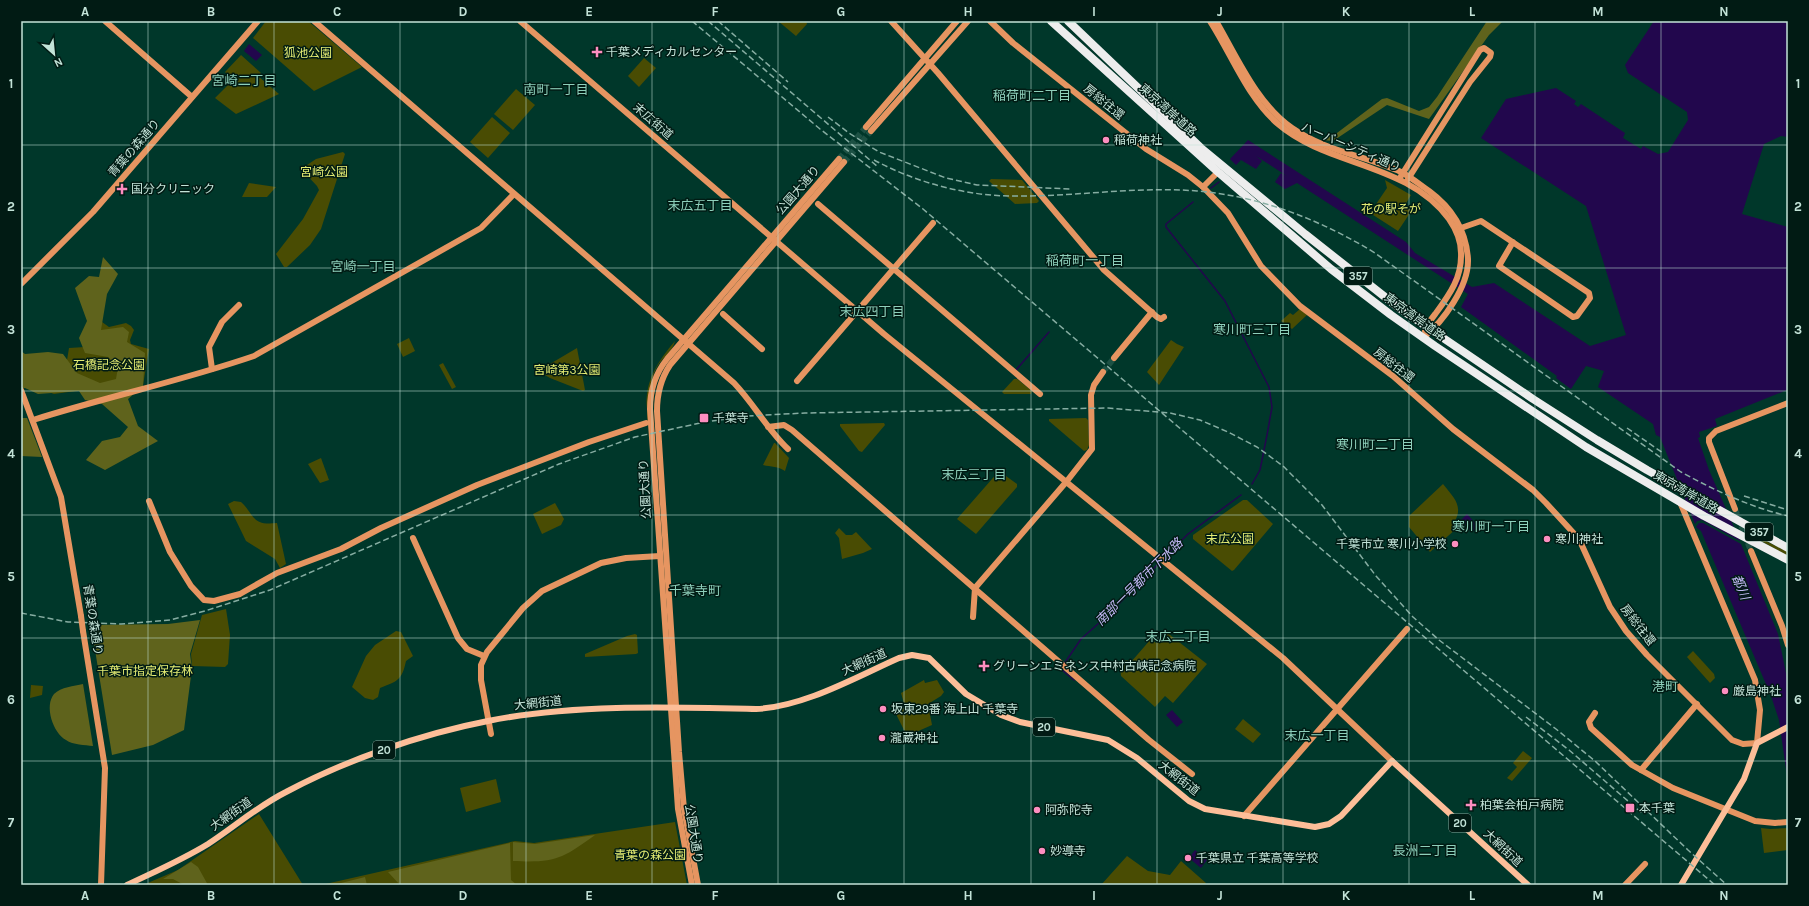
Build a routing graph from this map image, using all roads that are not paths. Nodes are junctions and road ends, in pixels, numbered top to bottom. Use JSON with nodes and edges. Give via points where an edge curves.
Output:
{"nodes":[{"id":1,"x":105,"y":21,"type":"edge"},
{"id":2,"x":258,"y":21,"type":"edge"},
{"id":3,"x":314,"y":21,"type":"edge"},
{"id":4,"x":520,"y":21,"type":"edge"},
{"id":5,"x":891,"y":21,"type":"edge"},
{"id":6,"x":957,"y":21,"type":"edge"},
{"id":7,"x":968,"y":21,"type":"edge"},
{"id":8,"x":990,"y":21,"type":"edge"},
{"id":9,"x":1051,"y":21,"type":"edge"},
{"id":10,"x":1068,"y":21,"type":"edge"},
{"id":11,"x":1210,"y":21,"type":"edge"},
{"id":12,"x":1216,"y":21,"type":"edge"},
{"id":13,"x":927,"y":61,"type":"junction"},
{"id":14,"x":192,"y":97,"type":"junction"},
{"id":15,"x":869,"y":129,"type":"tunnel mouth"},
{"id":16,"x":842,"y":160,"type":"tunnel mouth"},
{"id":17,"x":1218,"y":172,"type":"junction"},
{"id":18,"x":1403,"y":173,"type":"junction"},
{"id":19,"x":1400,"y":179,"type":"junction"},
{"id":20,"x":1408,"y":180,"type":"junction"},
{"id":21,"x":1203,"y":187,"type":"junction"},
{"id":22,"x":514,"y":194,"type":"junction"},
{"id":23,"x":818,"y":204,"type":"dead end"},
{"id":24,"x":933,"y":223,"type":"dead end"},
{"id":25,"x":1461,"y":228,"type":"junction"},
{"id":26,"x":774,"y":240,"type":"junction"},
{"id":27,"x":1513,"y":242,"type":"junction"},
{"id":28,"x":894,"y":270,"type":"junction"},
{"id":29,"x":21,"y":284,"type":"edge"},
{"id":30,"x":1457,"y":289,"type":"junction"},
{"id":31,"x":239,"y":305,"type":"dead end"},
{"id":32,"x":857,"y":311,"type":"junction"},
{"id":33,"x":1152,"y":312,"type":"junction"},
{"id":34,"x":723,"y":314,"type":"dead end"},
{"id":35,"x":1164,"y":317,"type":"dead end"},
{"id":36,"x":1429,"y":329,"type":"junction"},
{"id":37,"x":1423,"y":338,"type":"junction"},
{"id":38,"x":685,"y":342,"type":"junction"},
{"id":39,"x":762,"y":349,"type":"dead end"},
{"id":40,"x":1114,"y":358,"type":"tunnel mouth"},
{"id":41,"x":212,"y":369,"type":"junction"},
{"id":42,"x":1103,"y":372,"type":"tunnel mouth"},
{"id":43,"x":797,"y":381,"type":"dead end"},
{"id":44,"x":21,"y":390,"type":"edge"},
{"id":45,"x":1040,"y":394,"type":"dead end"},
{"id":46,"x":1533,"y":399,"type":"junction"},
{"id":47,"x":1788,"y":403,"type":"edge"},
{"id":48,"x":32,"y":420,"type":"junction"},
{"id":49,"x":646,"y":423,"type":"dead end"},
{"id":50,"x":768,"y":427,"type":"junction"},
{"id":51,"x":788,"y":449,"type":"dead end"},
{"id":52,"x":1066,"y":481,"type":"junction"},
{"id":53,"x":149,"y":501,"type":"dead end"},
{"id":54,"x":1683,"y":504,"type":"junction"},
{"id":55,"x":1735,"y":509,"type":"tunnel mouth"},
{"id":56,"x":1704,"y":516,"type":"junction"},
{"id":57,"x":1690,"y":526,"type":"junction"},
{"id":58,"x":414,"y":538,"type":"dead end"},
{"id":59,"x":1788,"y":548,"type":"edge"},
{"id":60,"x":1751,"y":551,"type":"tunnel mouth"},
{"id":61,"x":660,"y":556,"type":"junction"},
{"id":62,"x":1788,"y":560,"type":"edge"},
{"id":63,"x":975,"y":588,"type":"junction"},
{"id":64,"x":973,"y":617,"type":"dead end"},
{"id":65,"x":1408,"y":629,"type":"dead end"},
{"id":66,"x":1788,"y":645,"type":"edge"},
{"id":67,"x":484,"y":656,"type":"junction"},
{"id":68,"x":1697,"y":704,"type":"junction"},
{"id":69,"x":670,"y":708,"type":"junction"},
{"id":70,"x":677,"y":708,"type":"junction"},
{"id":71,"x":1337,"y":709,"type":"junction"},
{"id":72,"x":1595,"y":713,"type":"dead end"},
{"id":73,"x":489,"y":721,"type":"junction"},
{"id":74,"x":1788,"y":727,"type":"edge"},
{"id":75,"x":491,"y":734,"type":"dead end"},
{"id":76,"x":1757,"y":743,"type":"junction"},
{"id":77,"x":1392,"y":761,"type":"junction"},
{"id":78,"x":1641,"y":770,"type":"junction"},
{"id":79,"x":1192,"y":774,"type":"dead end"},
{"id":80,"x":1725,"y":809,"type":"junction"},
{"id":81,"x":1244,"y":816,"type":"junction"},
{"id":82,"x":1788,"y":822,"type":"edge"},
{"id":83,"x":1645,"y":864,"type":"dead end"},
{"id":84,"x":101,"y":885,"type":"edge"},
{"id":85,"x":127,"y":885,"type":"edge"},
{"id":86,"x":692,"y":885,"type":"edge"},
{"id":87,"x":698,"y":885,"type":"edge"},
{"id":88,"x":1528,"y":885,"type":"edge"},
{"id":89,"x":1625,"y":885,"type":"edge"},
{"id":90,"x":1681,"y":885,"type":"edge"}],
"edges":[{"from":1,"to":14,"type":"street"},
{"from":2,"to":14,"type":"street","name":"青葉の森通り"},
{"from":3,"to":22,"type":"street"},
{"from":4,"to":26,"type":"street","name":"末広街道"},
{"from":5,"to":13,"type":"street"},
{"from":6,"to":13,"type":"street"},
{"from":7,"to":13,"type":"street"},
{"from":8,"to":21,"type":"street","name":"房総往還","via":[[1023,51],[1146,149]]},
{"from":9,"to":17,"type":"highway","name":"東京湾岸道路","number":"357"},
{"from":10,"to":36,"type":"highway","name":"東京湾岸道路","number":"357","via":[[1217,162],[1305,234]]},
{"from":11,"to":19,"type":"street","name":"ハーバーシティ通り","via":[[1255,98],[1279,125],[1312,145]]},
{"from":12,"to":18,"type":"street","name":"ハーバーシティ通り","via":[[1262,98],[1277,116],[1292,128],[1318,142]]},
{"from":13,"to":15,"type":"street"},
{"from":13,"to":33,"type":"street","via":[[1104,270]]},
{"from":14,"to":29,"type":"street","name":"青葉の森通り","via":[[93,212]]},
{"from":16,"to":26,"type":"street","name":"公園大通り"},
{"from":17,"to":21,"type":"street"},
{"from":17,"to":37,"type":"highway","name":"東京湾岸道路","number":"357","via":[[1344,279]]},
{"from":18,"to":19,"type":"street"},
{"from":18,"to":20,"type":"street","name":"ハーバーシティ通り"},
{"from":18,"to":20,"type":"street","via":[[1480,50],[1488,49],[1491,52],[1490,57],[1470,82]]},
{"from":19,"to":20,"type":"street","name":"ハーバーシティ通り"},
{"from":20,"to":25,"type":"street","name":"ハーバーシティ通り","via":[[1447,206]]},
{"from":20,"to":30,"type":"street","name":"ハーバーシティ通り","via":[[1438,206],[1452,225],[1461,248]]},
{"from":21,"to":68,"type":"street","name":"房総往還","via":[[1228,213],[1261,266],[1300,306],[1393,376],[1453,429],[1533,490],[1560,518],[1582,544],[1610,607],[1620,622],[1642,649]]},
{"from":22,"to":38,"type":"street"},
{"from":22,"to":41,"type":"street","via":[[481,228],[264,351]]},
{"from":23,"to":28,"type":"street"},
{"from":24,"to":28,"type":"street"},
{"from":25,"to":27,"type":"street","via":[[1481,221]]},
{"from":25,"to":30,"type":"street","name":"ハーバーシティ通り","via":[[1467,255],[1467,270],[1465,280]]},
{"from":26,"to":32,"type":"street","name":"末広街道"},
{"from":26,"to":38,"type":"street","name":"公園大通り"},
{"from":27,"to":27,"type":"street","via":[[1499,266],[1573,317],[1577,316],[1590,298],[1589,293]]},
{"from":28,"to":32,"type":"street"},
{"from":28,"to":45,"type":"street"},
{"from":30,"to":36,"type":"street"},
{"from":31,"to":41,"type":"street","via":[[222,322],[209,347]]},
{"from":32,"to":43,"type":"street"},
{"from":32,"to":52,"type":"street","name":"末広街道"},
{"from":33,"to":35,"type":"street","via":[[1159,318]]},
{"from":33,"to":40,"type":"street"},
{"from":34,"to":39,"type":"street"},
{"from":36,"to":37,"type":"street"},
{"from":36,"to":46,"type":"highway","name":"東京湾岸道路","number":"357"},
{"from":37,"to":54,"type":"highway","name":"東京湾岸道路","number":"357","via":[[1586,447]]},
{"from":38,"to":50,"type":"street","via":[[745,394]]},
{"from":38,"to":61,"type":"street","name":"公園大通り","via":[[659,370],[650,398]]},
{"from":38,"to":70,"type":"street","name":"公園大通り","via":[[667,370],[657,399]]},
{"from":41,"to":48,"type":"street"},
{"from":42,"to":52,"type":"street","via":[[1094,385],[1092,395],[1092,449]]},
{"from":44,"to":48,"type":"street","name":"青葉の森通り"},
{"from":46,"to":54,"type":"highway","via":[[1561,422],[1673,490]]},
{"from":46,"to":59,"type":"highway","name":"東京湾岸道路","number":"357","via":[[1598,440]]},
{"from":47,"to":55,"type":"street","via":[[1716,431],[1709,438]]},
{"from":48,"to":84,"type":"street","name":"青葉の森通り","bridge":true,"via":[[61,497],[105,768]]},
{"from":49,"to":53,"type":"street","via":[[477,485],[340,549],[277,573],[240,594],[214,601],[204,600],[191,586],[165,541]]},
{"from":50,"to":51,"type":"street"},
{"from":50,"to":63,"type":"street","via":[[784,425],[792,430]]},
{"from":52,"to":63,"type":"street"},
{"from":52,"to":71,"type":"street","name":"末広街道","via":[[1283,658]]},
{"from":54,"to":56,"type":"highway","name":"東京湾岸道路","number":"357"},
{"from":54,"to":57,"type":"street"},
{"from":56,"to":57,"type":"street","via":[[1694,517]]},
{"from":56,"to":62,"type":"highway","name":"東京湾岸道路","number":"357"},
{"from":57,"to":76,"type":"street","via":[[1756,685],[1760,710]]},
{"from":58,"to":67,"type":"street","via":[[458,638],[467,649]]},
{"from":60,"to":66,"type":"street"},
{"from":61,"to":67,"type":"street","via":[[626,558],[601,563],[542,591],[523,608]]},
{"from":61,"to":69,"type":"street","name":"公園大通り"},
{"from":63,"to":64,"type":"street"},
{"from":63,"to":79,"type":"street"},
{"from":65,"to":71,"type":"street"},
{"from":67,"to":73,"type":"street","via":[[480,674]]},
{"from":68,"to":76,"type":"street","name":"房総往還","via":[[1732,740],[1748,744]]},
{"from":68,"to":78,"type":"street"},
{"from":69,"to":70,"type":"main road","name":"大網街道","number":"20"},
{"from":69,"to":73,"type":"main road","name":"大網街道","number":"20","via":[[553,712]]},
{"from":69,"to":86,"type":"street","name":"公園大通り","via":[[678,809]]},
{"from":70,"to":81,"type":"main road","name":"大網街道","number":"20","via":[[772,708],[828,689],[900,658],[921,655],[932,659],[966,694],[996,713],[1020,722],[1108,740],[1137,758],[1194,804],[1205,809]]},
{"from":70,"to":87,"type":"street","name":"公園大通り","via":[[684,809]]},
{"from":71,"to":77,"type":"street","name":"末広街道"},
{"from":71,"to":81,"type":"street"},
{"from":72,"to":78,"type":"street","via":[[1590,722],[1591,728],[1617,753]]},
{"from":73,"to":75,"type":"street"},
{"from":73,"to":85,"type":"main road","name":"大網街道","number":"20","via":[[406,742],[307,781],[285,792],[196,851]]},
{"from":74,"to":76,"type":"main road"},
{"from":76,"to":80,"type":"main road","via":[[1744,779]]},
{"from":77,"to":81,"type":"main road","name":"大網街道","number":"20","via":[[1341,816],[1329,824],[1314,827]]},
{"from":77,"to":88,"type":"main road","name":"大網街道","number":"20"},
{"from":78,"to":80,"type":"street","via":[[1673,788]]},
{"from":80,"to":82,"type":"street","via":[[1758,822]]},
{"from":80,"to":90,"type":"main road"},
{"from":83,"to":89,"type":"street"}]}
